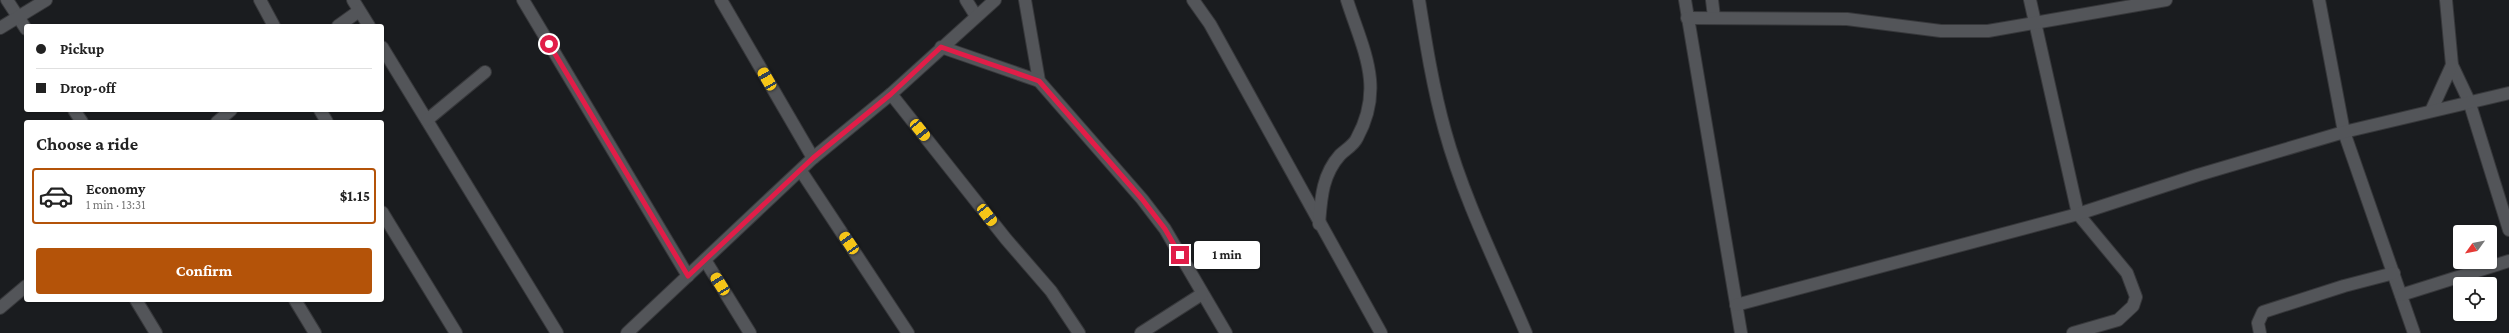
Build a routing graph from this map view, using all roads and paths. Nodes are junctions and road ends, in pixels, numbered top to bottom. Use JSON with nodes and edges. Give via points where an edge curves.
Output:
{"nodes":[{"id":1,"x":7,"y":0,"type":"edge"},
{"id":2,"x":46,"y":0,"type":"edge"},
{"id":3,"x":260,"y":0,"type":"edge"},
{"id":4,"x":523,"y":0,"type":"edge"},
{"id":5,"x":721,"y":0,"type":"edge"},
{"id":6,"x":966,"y":0,"type":"edge"},
{"id":7,"x":995,"y":0,"type":"edge"},
{"id":8,"x":1025,"y":0,"type":"edge"},
{"id":9,"x":1194,"y":0,"type":"edge"},
{"id":10,"x":1347,"y":0,"type":"edge"},
{"id":11,"x":1419,"y":0,"type":"edge"},
{"id":12,"x":1685,"y":0,"type":"edge"},
{"id":13,"x":1712,"y":0,"type":"edge"},
{"id":14,"x":2030,"y":0,"type":"edge"},
{"id":15,"x":2166,"y":0,"type":"edge"},
{"id":16,"x":2319,"y":0,"type":"edge"},
{"id":17,"x":2446,"y":0,"type":"edge"},
{"id":18,"x":356,"y":5,"type":"edge"},
{"id":19,"x":976,"y":16,"type":"junction"},
{"id":20,"x":19,"y":17,"type":"junction"},
{"id":21,"x":1714,"y":17,"type":"junction"},
{"id":22,"x":1687,"y":18,"type":"junction"},
{"id":23,"x":2035,"y":23,"type":"junction"},
{"id":24,"x":273,"y":24,"type":"edge"},
{"id":25,"x":340,"y":24,"type":"edge"},
{"id":26,"x":368,"y":24,"type":"edge"},
{"id":27,"x":24,"y":26,"type":"edge"},
{"id":28,"x":0,"y":28,"type":"edge"},
{"id":29,"x":941,"y":47,"type":"junction"},
{"id":30,"x":384,"y":50,"type":"edge"},
{"id":31,"x":2452,"y":65,"type":"junction"},
{"id":32,"x":485,"y":72,"type":"dead end"},
{"id":33,"x":1039,"y":81,"type":"junction"},
{"id":34,"x":2509,"y":93,"type":"edge"},
{"id":35,"x":891,"y":94,"type":"junction"},
{"id":36,"x":2469,"y":101,"type":"junction"},
{"id":37,"x":2432,"y":109,"type":"junction"},
{"id":38,"x":229,"y":112,"type":"edge"},
{"id":39,"x":219,"y":120,"type":"edge"},
{"id":40,"x":427,"y":120,"type":"junction"},
{"id":41,"x":2344,"y":132,"type":"junction"},
{"id":42,"x":813,"y":158,"type":"junction"},
{"id":43,"x":801,"y":171,"type":"junction"},
{"id":44,"x":2078,"y":214,"type":"junction"},
{"id":45,"x":384,"y":215,"type":"edge"},
{"id":46,"x":1319,"y":224,"type":"junction"},
{"id":47,"x":2509,"y":230,"type":"edge"},
{"id":48,"x":705,"y":260,"type":"junction"},
{"id":49,"x":2509,"y":261,"type":"edge"},
{"id":50,"x":2394,"y":272,"type":"junction"},
{"id":51,"x":688,"y":276,"type":"junction"},
{"id":52,"x":24,"y":288,"type":"edge"},
{"id":53,"x":1202,"y":294,"type":"junction"},
{"id":54,"x":2401,"y":295,"type":"junction"},
{"id":55,"x":137,"y":302,"type":"edge"},
{"id":56,"x":296,"y":302,"type":"edge"},
{"id":57,"x":1736,"y":305,"type":"junction"},
{"id":58,"x":0,"y":308,"type":"edge"},
{"id":59,"x":641,"y":328,"type":"edge"},
{"id":60,"x":156,"y":333,"type":"edge"},
{"id":61,"x":315,"y":333,"type":"edge"},
{"id":62,"x":456,"y":333,"type":"edge"},
{"id":63,"x":557,"y":333,"type":"edge"},
{"id":64,"x":627,"y":333,"type":"edge"},
{"id":65,"x":750,"y":333,"type":"edge"},
{"id":66,"x":908,"y":333,"type":"edge"},
{"id":67,"x":1079,"y":333,"type":"edge"},
{"id":68,"x":1141,"y":333,"type":"edge"},
{"id":69,"x":1226,"y":333,"type":"edge"},
{"id":70,"x":1381,"y":333,"type":"edge"},
{"id":71,"x":1526,"y":333,"type":"edge"},
{"id":72,"x":1741,"y":333,"type":"edge"},
{"id":73,"x":2073,"y":333,"type":"edge"},
{"id":74,"x":2260,"y":333,"type":"edge"},
{"id":75,"x":2414,"y":333,"type":"edge"}],
"edges":[{"from":1,"to":20,"type":"street"},
{"from":2,"to":20,"type":"street"},
{"from":3,"to":24,"type":"street"},
{"from":4,"to":51,"type":"street"},
{"from":5,"to":42,"type":"street"},
{"from":6,"to":19,"type":"street"},
{"from":7,"to":19,"type":"street"},
{"from":8,"to":33,"type":"street"},
{"from":9,"to":46,"type":"street","via":[[1210,24]]},
{"from":10,"to":46,"type":"street","via":[[1372,75],[1371,101],[1357,139],[1327,174]]},
{"from":11,"to":71,"type":"street","via":[[1430,69],[1445,132],[1464,190]]},
{"from":12,"to":22,"type":"street"},
{"from":13,"to":21,"type":"street"},
{"from":14,"to":23,"type":"street"},
{"from":15,"to":23,"type":"street"},
{"from":16,"to":41,"type":"street"},
{"from":17,"to":31,"type":"street"},
{"from":18,"to":25,"type":"street"},
{"from":18,"to":26,"type":"street"},
{"from":19,"to":29,"type":"street"},
{"from":20,"to":27,"type":"street"},
{"from":20,"to":28,"type":"street"},
{"from":21,"to":22,"type":"street"},
{"from":21,"to":23,"type":"street","via":[[1847,19],[1941,31],[1988,31]]},
{"from":22,"to":57,"type":"street"},
{"from":23,"to":44,"type":"street"},
{"from":29,"to":33,"type":"street"},
{"from":29,"to":35,"type":"street"},
{"from":30,"to":40,"type":"street"},
{"from":31,"to":36,"type":"street"},
{"from":31,"to":37,"type":"street"},
{"from":32,"to":40,"type":"street"},
{"from":33,"to":53,"type":"street","via":[[1165,229]]},
{"from":34,"to":36,"type":"street"},
{"from":35,"to":42,"type":"street"},
{"from":35,"to":67,"type":"street","via":[[1006,239],[1051,291]]},
{"from":36,"to":37,"type":"street"},
{"from":36,"to":47,"type":"street"},
{"from":37,"to":41,"type":"street"},
{"from":38,"to":39,"type":"street"},
{"from":40,"to":63,"type":"street"},
{"from":41,"to":44,"type":"street"},
{"from":41,"to":50,"type":"street"},
{"from":42,"to":43,"type":"street"},
{"from":43,"to":48,"type":"street"},
{"from":43,"to":66,"type":"street"},
{"from":44,"to":57,"type":"street"},
{"from":44,"to":73,"type":"street","via":[[2127,273],[2136,297],[2133,306],[2118,320]]},
{"from":45,"to":62,"type":"street"},
{"from":46,"to":70,"type":"street"},
{"from":48,"to":51,"type":"street"},
{"from":48,"to":65,"type":"street"},
{"from":49,"to":54,"type":"street"},
{"from":50,"to":54,"type":"street"},
{"from":50,"to":74,"type":"street","via":[[2263,312],[2258,323]]},
{"from":51,"to":59,"type":"street"},
{"from":52,"to":58,"type":"street"},
{"from":53,"to":68,"type":"street"},
{"from":53,"to":69,"type":"street"},
{"from":54,"to":75,"type":"street"},
{"from":55,"to":60,"type":"street"},
{"from":56,"to":61,"type":"street"},
{"from":57,"to":72,"type":"street"},
{"from":59,"to":64,"type":"street"}]}
